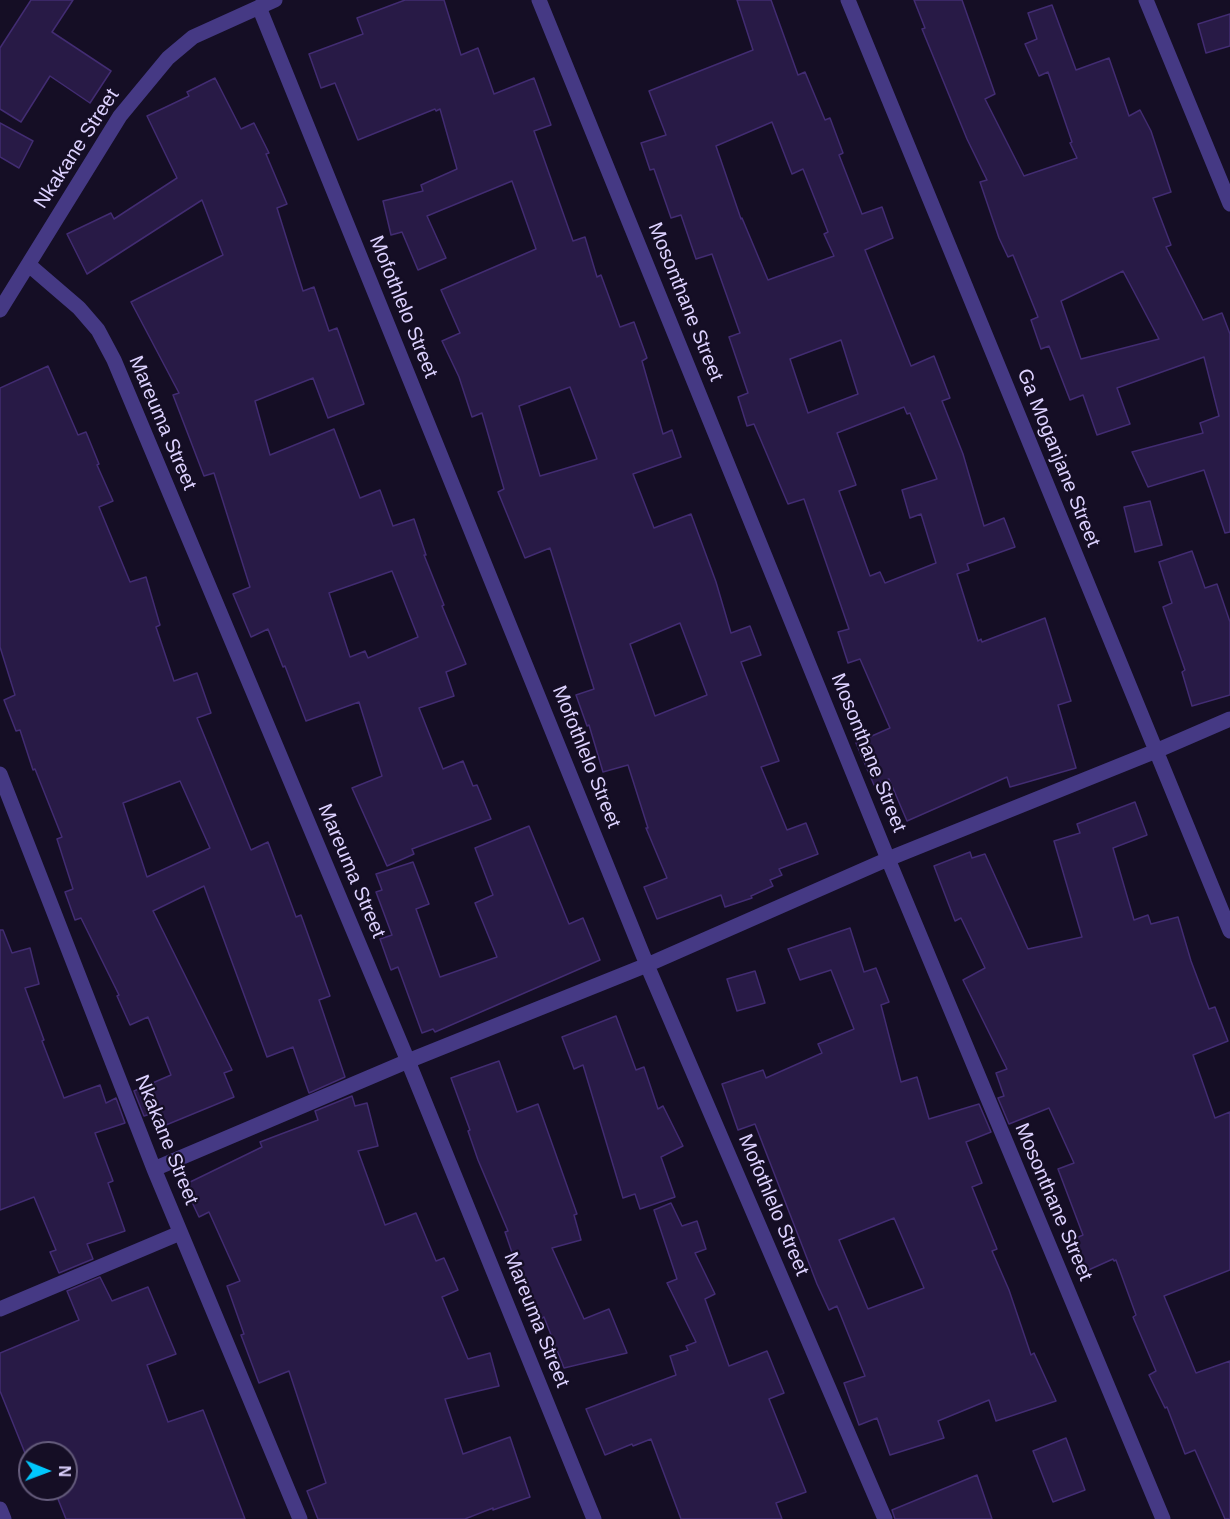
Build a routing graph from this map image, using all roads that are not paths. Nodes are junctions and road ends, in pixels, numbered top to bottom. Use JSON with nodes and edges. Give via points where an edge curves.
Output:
{"nodes":[{"id":1,"x":275,"y":0,"type":"edge"},
{"id":2,"x":539,"y":0,"type":"edge"},
{"id":3,"x":848,"y":0,"type":"edge"},
{"id":4,"x":1146,"y":0,"type":"edge"},
{"id":5,"x":259,"y":7,"type":"junction"},
{"id":6,"x":1230,"y":204,"type":"edge"},
{"id":7,"x":28,"y":265,"type":"junction"},
{"id":8,"x":0,"y":310,"type":"edge"},
{"id":9,"x":1230,"y":719,"type":"edge"},
{"id":10,"x":1156,"y":751,"type":"junction"},
{"id":11,"x":0,"y":774,"type":"edge"},
{"id":12,"x":888,"y":859,"type":"junction"},
{"id":13,"x":1230,"y":931,"type":"edge"},
{"id":14,"x":647,"y":965,"type":"junction"},
{"id":15,"x":408,"y":1061,"type":"junction"},
{"id":16,"x":154,"y":1169,"type":"junction"},
{"id":17,"x":180,"y":1233,"type":"junction"},
{"id":18,"x":0,"y":1308,"type":"edge"},
{"id":19,"x":0,"y":1509,"type":"edge"},
{"id":20,"x":4,"y":1519,"type":"edge"},
{"id":21,"x":300,"y":1519,"type":"edge"},
{"id":22,"x":594,"y":1519,"type":"edge"},
{"id":23,"x":885,"y":1519,"type":"edge"},
{"id":24,"x":1162,"y":1519,"type":"edge"}],
"edges":[{"from":1,"to":5,"type":"street","name":"Nkakane Street"},
{"from":2,"to":12,"type":"street","name":"Mosonthane Street"},
{"from":3,"to":10,"type":"street","name":"Ga Moganjane Street"},
{"from":4,"to":6,"type":"street"},
{"from":5,"to":7,"type":"street","name":"Nkakane Street","via":[[193,37],[168,58],[120,116]]},
{"from":5,"to":14,"type":"street","name":"Mofothlelo Street"},
{"from":7,"to":8,"type":"street","name":"Nkakane Street"},
{"from":7,"to":15,"type":"street","name":"Mareuma Street","via":[[79,308],[98,330],[114,360]]},
{"from":9,"to":10,"type":"street"},
{"from":10,"to":12,"type":"street"},
{"from":10,"to":13,"type":"street","name":"Ga Moganjane Street"},
{"from":11,"to":16,"type":"street","name":"Nkakane Street"},
{"from":12,"to":14,"type":"street"},
{"from":12,"to":24,"type":"street","name":"Mosonthane Street"},
{"from":14,"to":15,"type":"street"},
{"from":14,"to":23,"type":"street","name":"Mofothlelo Street"},
{"from":15,"to":16,"type":"street"},
{"from":15,"to":22,"type":"street","name":"Mareuma Street"},
{"from":16,"to":17,"type":"street","name":"Nkakane Street"},
{"from":17,"to":18,"type":"street"},
{"from":17,"to":21,"type":"street","name":"Nkakane Street"},
{"from":19,"to":20,"type":"street"}]}
